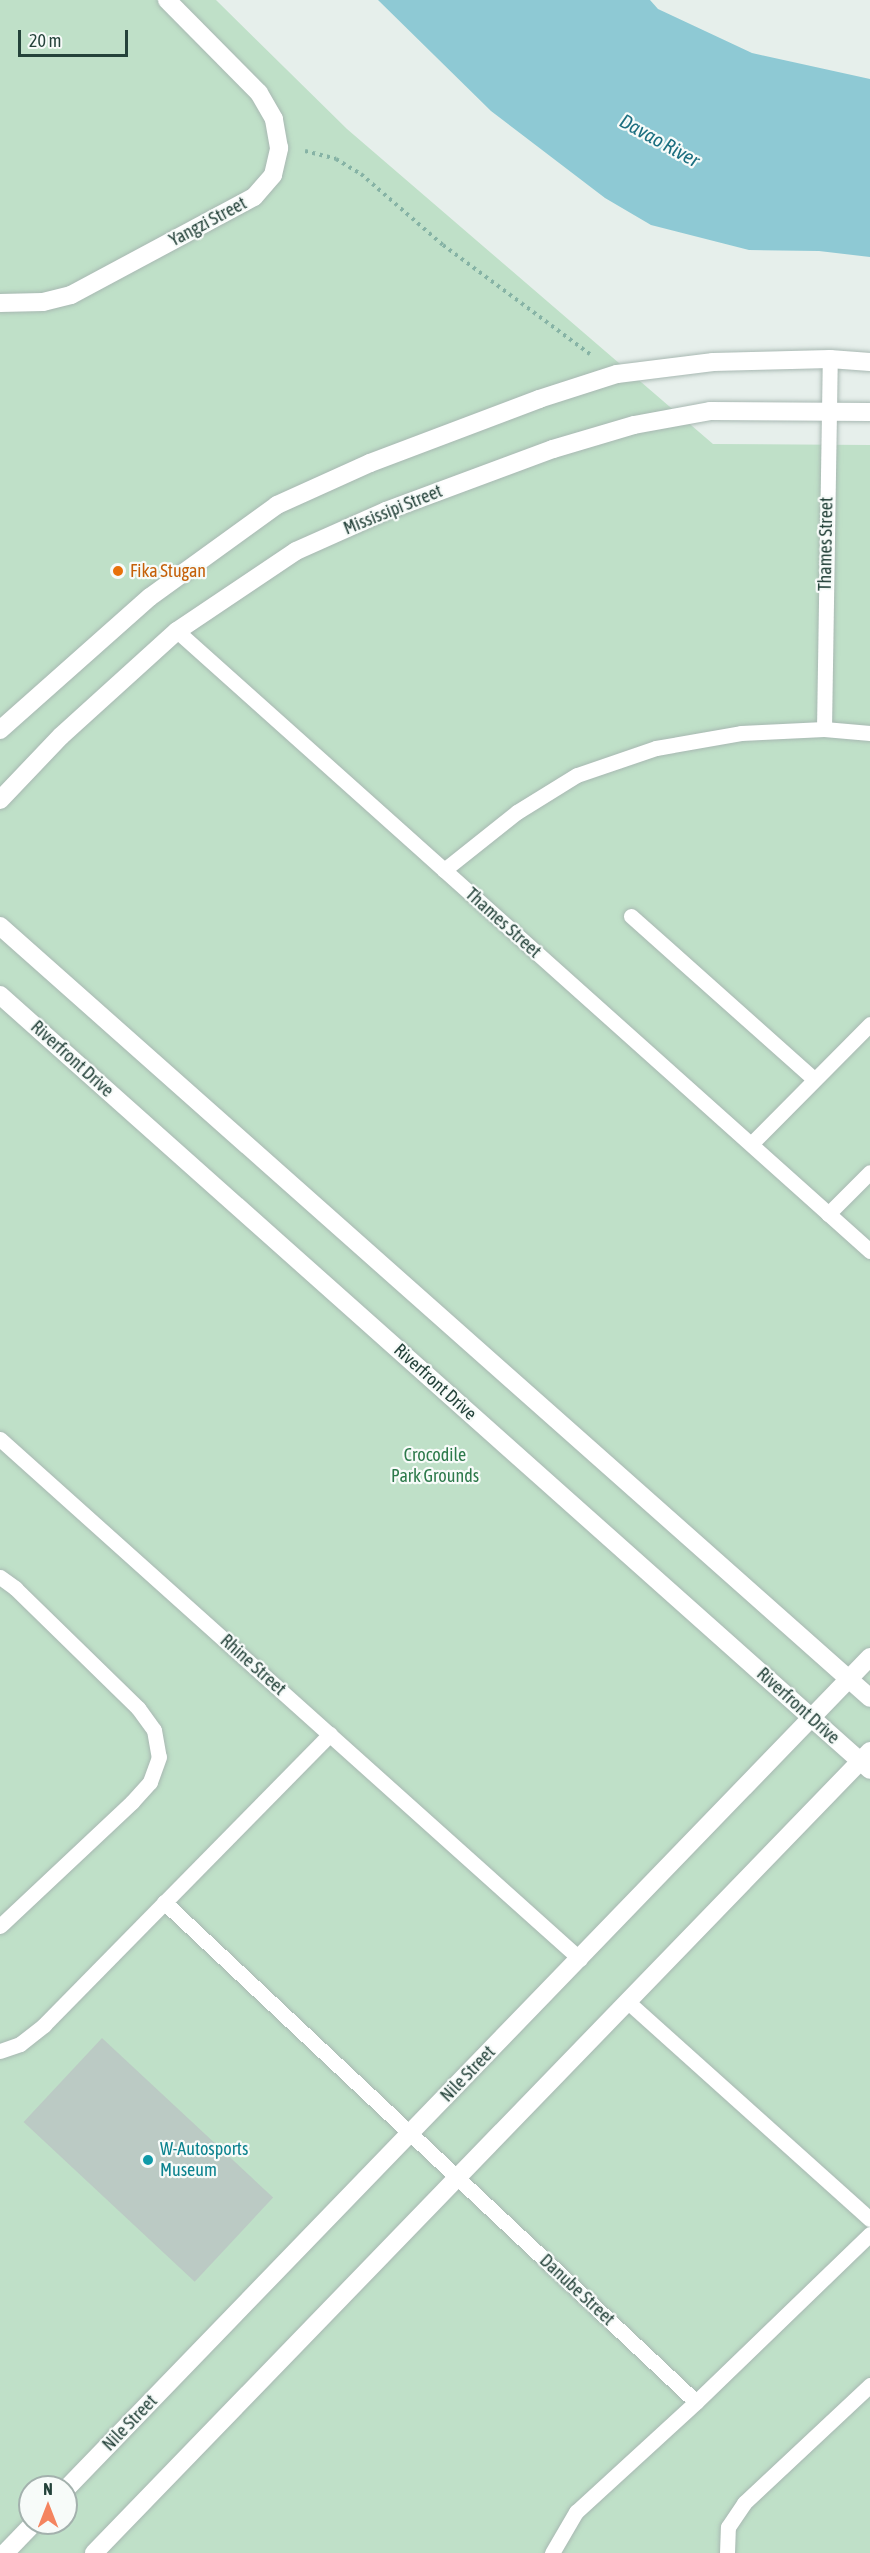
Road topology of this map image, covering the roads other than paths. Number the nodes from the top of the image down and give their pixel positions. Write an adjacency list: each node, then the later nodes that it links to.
1 (167, 0): 2 (street, Yangzi Street)
2 (0, 303)
3 (830, 359): 4 (street); 5 (lane, Thames Street); 9 (street)
4 (870, 362)
5 (828, 410): 6 (street, Mississipi Street); 7 (street, Mississipi Street); 8 (lane, Thames Street)
6 (870, 412)
7 (177, 631): 11 (street, Mississipi Street); 12 (lane, Thames Street)
8 (824, 729): 10 (lane); 12 (lane)
9 (0, 730)
10 (870, 733)
11 (0, 800)
12 (444, 870): 18 (lane, Thames Street)
13 (631, 916): 17 (lane)
14 (0, 926): 25 (street)
15 (0, 995): 27 (street, Riverfront Drive)
16 (870, 1024): 17 (lane)
17 (814, 1079): 18 (lane)
18 (751, 1144): 20 (lane, Thames Street)
19 (870, 1172): 20 (lane)
20 (828, 1214): 21 (lane, Thames Street)
21 (870, 1251)
22 (0, 1439): 28 (lane, Rhine Street)
23 (0, 1577): 31 (lane)
24 (870, 1657): 25 (street, Nile Street)
25 (850, 1680): 26 (street); 27 (street, Nile Street)
26 (870, 1698)
27 (812, 1719): 29 (street, Riverfront Drive); 32 (street, Nile Street)
28 (330, 1734): 30 (lane); 32 (lane, Rhine Street)
29 (867, 1761): 33 (street)
30 (164, 1902): 34 (lane); 35 (lane)
31 (0, 1926)
32 (580, 1959): 35 (street, Nile Street)
33 (628, 2002): 36 (street); 37 (lane)
34 (0, 2051)
35 (410, 2134): 36 (lane, Danube Street); 41 (street, Nile Street)
36 (458, 2178): 40 (lane, Danube Street); 44 (street)
37 (870, 2219)
38 (870, 2234): 40 (lane)
39 (870, 2385): 46 (lane)
40 (696, 2402): 45 (lane)
41 (78, 2477)
42 (21, 2535): 43 (street)
43 (4, 2553)
44 (94, 2553)
45 (552, 2553)
46 (727, 2553)

